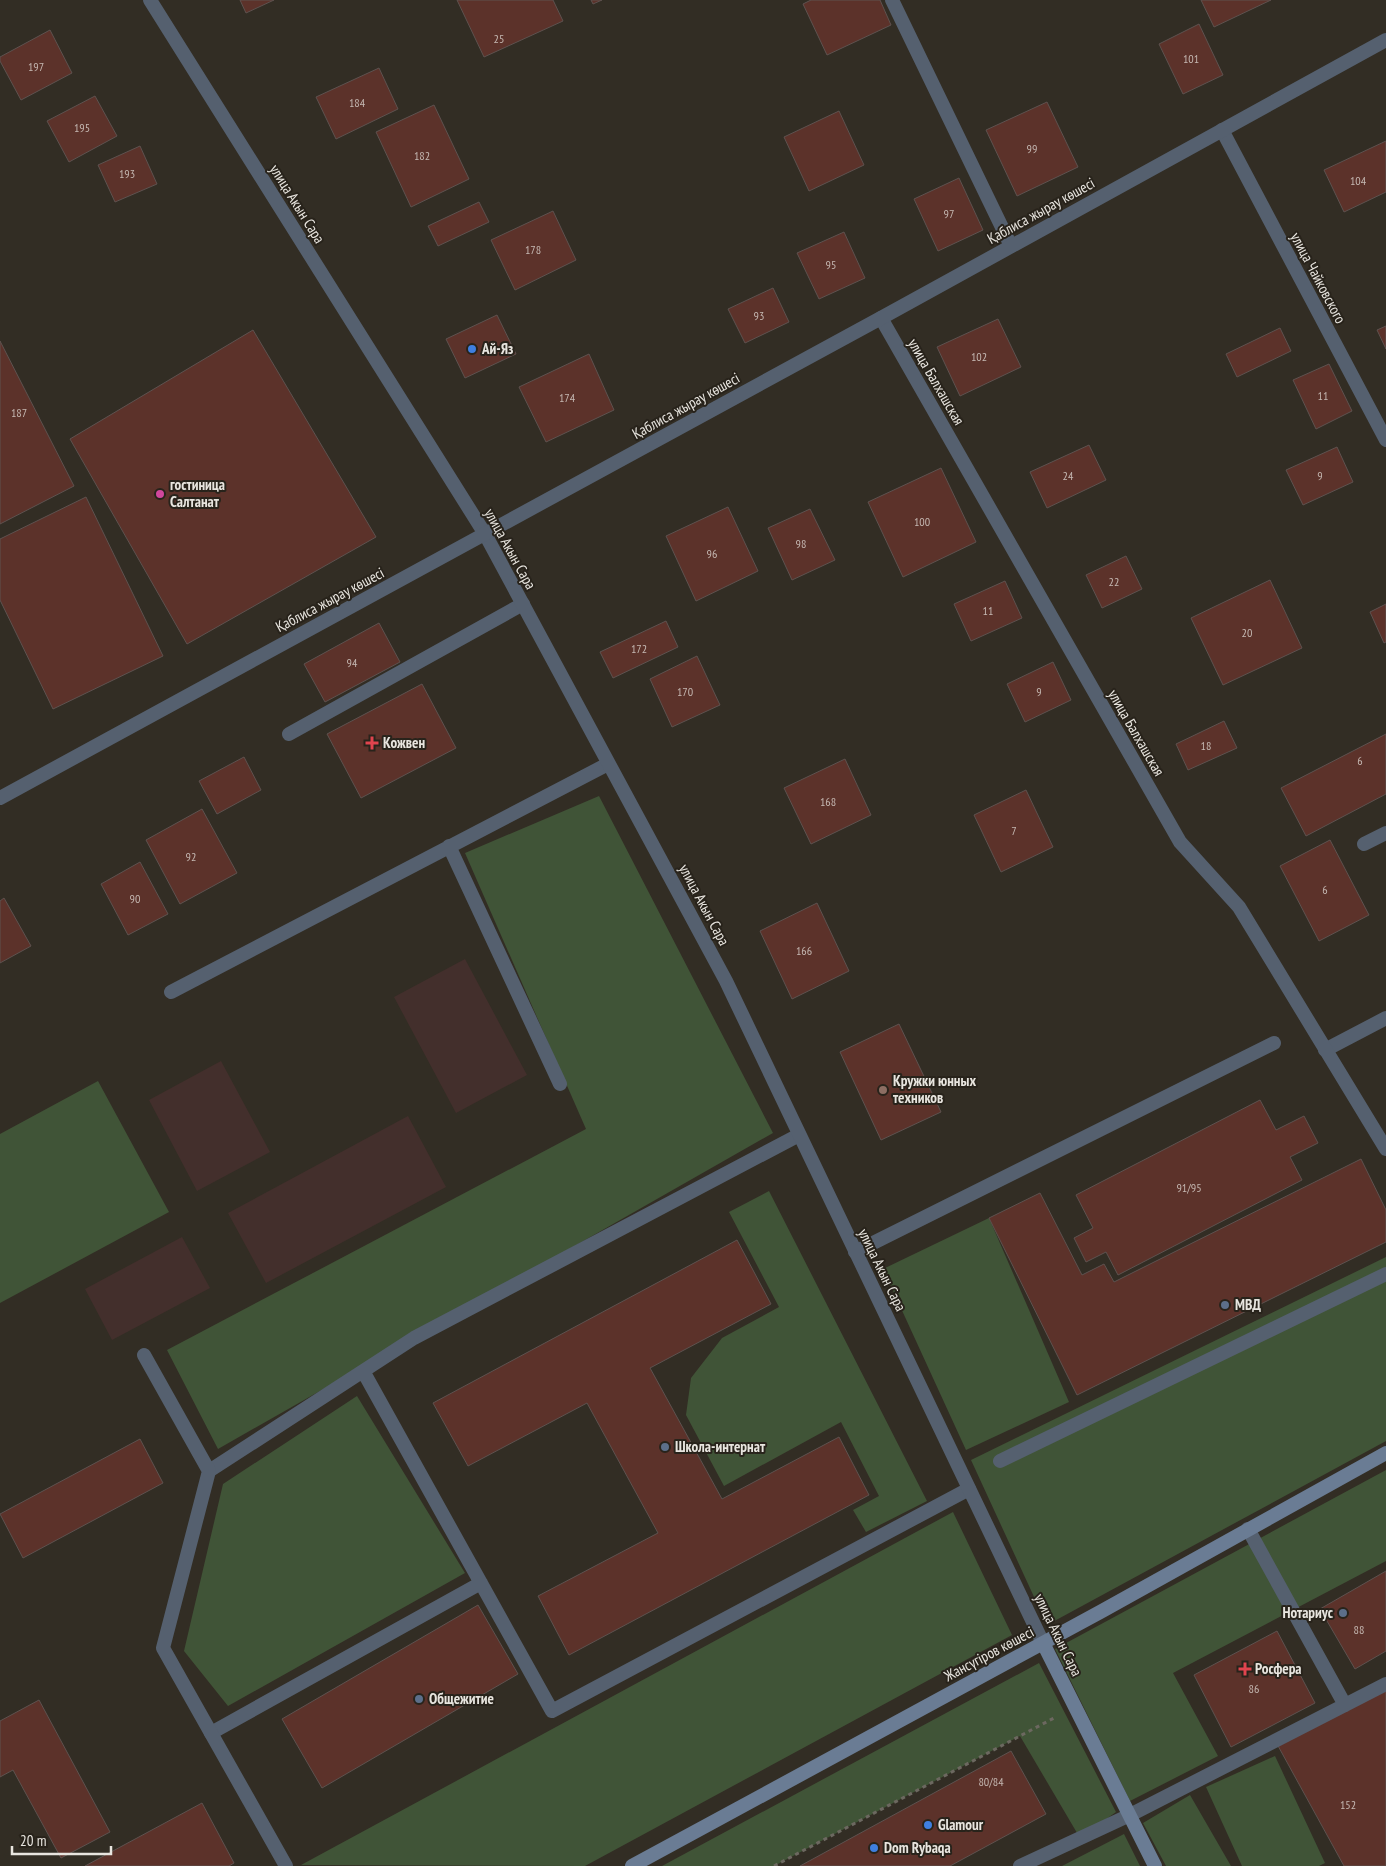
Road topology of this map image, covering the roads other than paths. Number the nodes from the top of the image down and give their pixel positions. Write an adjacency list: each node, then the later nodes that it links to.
1 (150, 0): 8 (street, улица Акын Сара)
2 (892, 0): 5 (street)
3 (1386, 40): 4 (street, Қаблиса жырау көшесі)
4 (1222, 130): 5 (street, Қаблиса жырау көшесі); 7 (street, улица Чайковского)
5 (1011, 246): 6 (street, Қаблиса жырау көшесі)
6 (881, 318): 8 (street, Қаблиса жырау көшесі); 19 (street, улица Балхашская)
7 (1386, 440)
8 (485, 534): 9 (street, улица Акын Сара); 12 (street, Қаблиса жырау көшесі)
9 (523, 604): 10 (street); 11 (street, улица Акын Сара)
10 (289, 734)
11 (608, 764): 15 (street); 21 (street, улица Акын Сара)
12 (0, 798)
13 (1386, 833): 14 (street)
14 (1364, 844)
15 (449, 846): 16 (street); 20 (street)
16 (171, 992)
17 (1386, 1018): 19 (street)
18 (1274, 1043): 23 (street)
19 (1326, 1050): 22 (street, улица Балхашская)
20 (560, 1084)
21 (800, 1135): 23 (street, улица Акын Сара); 26 (street)
22 (1386, 1150)
23 (855, 1252): 30 (street, улица Акын Сара)
24 (1386, 1274): 28 (street)
25 (144, 1355): 29 (street)
26 (363, 1371): 29 (street); 32 (street)
27 (1386, 1453): 31 (main road, Жансүгіров көшесі)
28 (1000, 1461)
29 (208, 1471): 36 (street)
30 (969, 1489): 32 (street); 33 (street, улица Акын Сара)
31 (1248, 1530): 33 (main road, Жансүгіров көшесі); 35 (street)
32 (481, 1583): 36 (street)
33 (1043, 1643): 37 (main road, улица Акын Сара); 39 (main road, Жансүгіров көшесі)
34 (1386, 1684): 35 (street)
35 (1345, 1705): 37 (street)
36 (211, 1733): 38 (street)
37 (1130, 1815): 40 (street); 41 (main road, улица Акын Сара)
38 (286, 1866)
39 (632, 1866)
40 (1020, 1866)
41 (1155, 1866)

